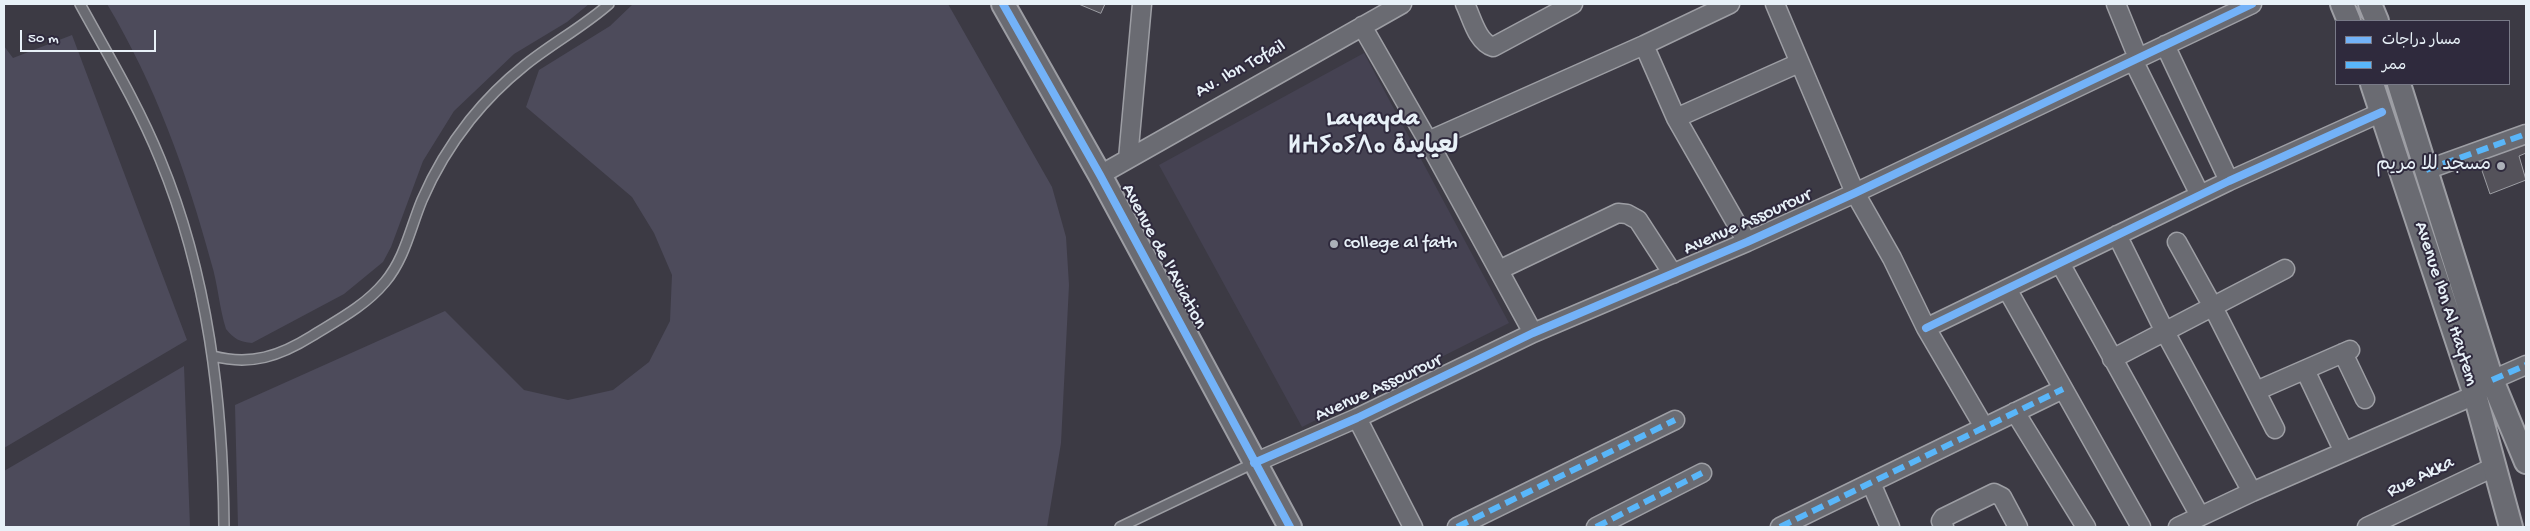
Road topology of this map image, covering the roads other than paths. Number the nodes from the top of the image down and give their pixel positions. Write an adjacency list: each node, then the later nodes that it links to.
1 (80, 4): 46 (lane)
2 (609, 4): 46 (lane)
3 (1003, 4): 30 (street, Avenue de l'Aviation)
4 (1142, 4): 28 (street)
5 (1402, 4): 14 (street, Av. Ibn Tofail)
6 (1465, 4): 7 (street)
7 (1573, 4)
8 (1730, 4): 18 (street)
9 (1775, 4): 21 (street)
10 (2116, 4): 20 (street)
11 (2252, 4): 19 (street, Avenue Assourour)
12 (2342, 4): 15 (street)
13 (2370, 4): 16 (street)
14 (1383, 8): 17 (street, Av. Ibn Tofail)
15 (2349, 20)
16 (2377, 20)
17 (1362, 26): 27 (street); 28 (street, Av. Ibn Tofail)
18 (1644, 45): 25 (street); 27 (street)
19 (2165, 45): 20 (street, Avenue Assourour); 31 (street)
20 (2136, 59): 32 (street, Avenue Assourour); 33 (street)
21 (1799, 63): 25 (street); 32 (street)
22 (2372, 85): 24 (street, Avenue Ibn Al Haytem)
23 (2399, 85): 29 (street, Avenue Ibn Al Haytem)
24 (2382, 112): 31 (street); 53 (street, Avenue Ibn Al Haytem)
25 (1676, 118): 35 (street)
26 (2526, 134): 29 (street)
27 (1428, 141): 39 (street)
28 (1128, 159): 30 (street, Av. Ibn Tofail)
29 (2426, 170): 50 (street, Avenue Ibn Al Haytem)
30 (1100, 174): 62 (street, Avenue de l'Aviation)
31 (2229, 181): 33 (street)
32 (1855, 193): 35 (street, Avenue Assourour); 43 (street)
33 (2200, 195): 34 (street)
34 (2117, 236): 37 (street); 44 (street)
35 (1747, 242): 40 (street, Avenue Assourour)
36 (2177, 242): 42 (street)
37 (2060, 263): 41 (street); 47 (street)
38 (2285, 268): 42 (street)
39 (1498, 270): 40 (street); 45 (street)
40 (1673, 274): 45 (street, Avenue Assourour)
41 (2007, 289): 43 (street); 51 (street)
42 (2213, 307): 44 (street); 52 (street)
43 (1926, 328): 58 (street)
44 (2165, 332): 47 (street); 66 (street)
45 (1533, 333): 56 (street, Avenue Assourour)
46 (213, 356): 68 (lane)
47 (2112, 359): 67 (street)
48 (2526, 365): 50 (street)
49 (2305, 370): 52 (street); 54 (street); 60 (street)
50 (2492, 380): 61 (street, Avenue Ibn Al Haytem)
51 (2063, 389): 55 (street); 79 (street)
52 (2256, 391): 59 (street)
53 (2475, 395): 60 (street); 63 (street, Avenue Ibn Al Haytem)
54 (2365, 399)
55 (2015, 412): 58 (street); 78 (street)
56 (1356, 418): 62 (street, Avenue Assourour); 71 (street)
57 (1675, 420): 72 (street)
58 (1984, 428): 65 (street)
59 (2275, 429)
60 (2344, 452): 66 (street)
61 (2526, 462)
62 (1254, 463): 69 (lane); 70 (street, Avenue de l'Aviation)
63 (2494, 467): 81 (street, Rue Akka); 82 (street, Avenue Ibn Al Haytem)
64 (1702, 473): 73 (street)
65 (1871, 483): 74 (street); 75 (street)
66 (2252, 492): 67 (street)
67 (2207, 519): 80 (street)
68 (224, 527)
69 (1120, 527)
70 (1290, 527)
71 (1413, 527)
72 (1457, 527)
73 (1596, 527)
74 (1780, 527)
75 (1890, 527)
76 (1944, 527): 77 (street)
77 (2018, 527)
78 (2086, 527)
79 (2141, 527)
80 (2178, 527)
81 (2367, 527)
82 (2511, 527)

